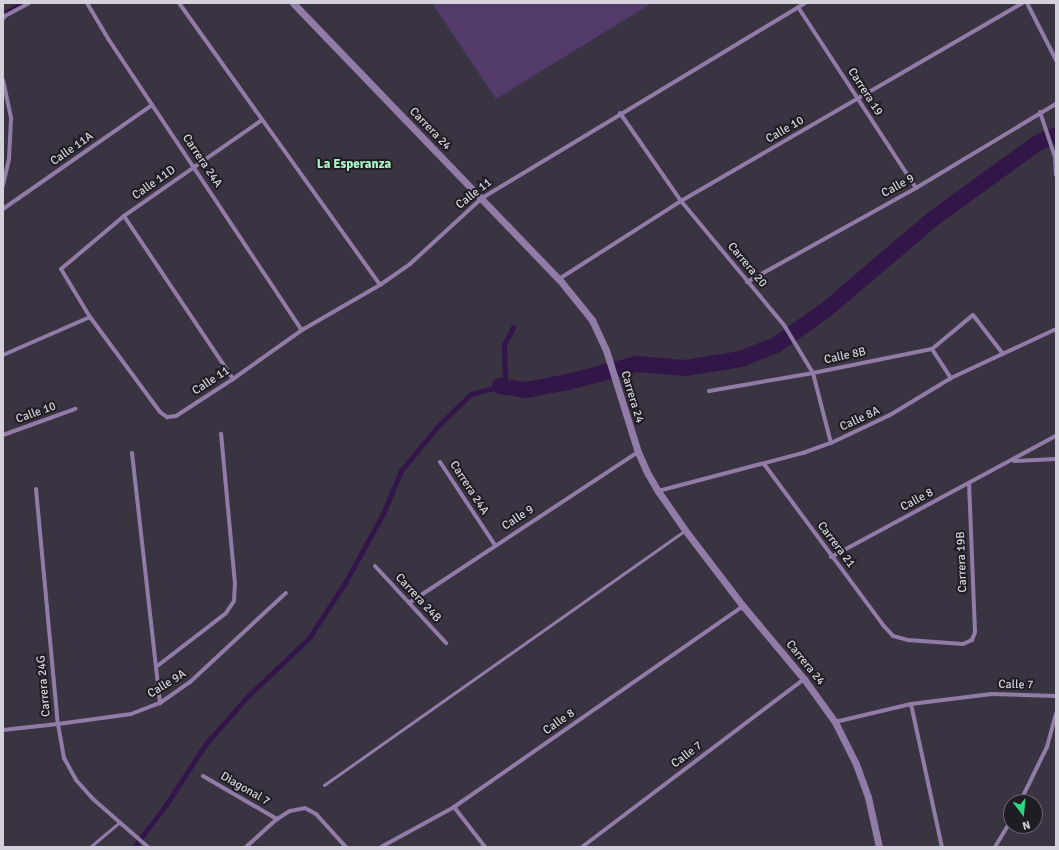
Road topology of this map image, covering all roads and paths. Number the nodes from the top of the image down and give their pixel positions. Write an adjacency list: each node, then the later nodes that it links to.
1 (29, 3): 9 (street)
2 (87, 3): 14 (street, Carrera 24A)
3 (179, 3): 17 (street)
4 (293, 3): 22 (street, Carrera 24)
5 (804, 3): 8 (street, Calle 11)
6 (1022, 3): 12 (street, Calle 10)
7 (1027, 3): 10 (street)
8 (798, 7): 12 (street, Carrera 19); 16 (street, Calle 11)
9 (3, 19)
10 (1056, 60)
11 (3, 80): 20 (street)
12 (858, 100): 21 (street, Carrera 19); 23 (street, Calle 10)
13 (1056, 104): 15 (street, Calle 9)
14 (152, 105): 18 (street, Carrera 24A); 24 (street, Calle 11A)
15 (1040, 112): 19 (street); 21 (street, Calle 9)
16 (620, 113): 22 (street, Calle 11); 23 (street, Carrera 20)
17 (262, 120): 18 (street, Calle 11D); 28 (street)
18 (195, 167): 25 (street, Calle 11D); 31 (street, Carrera 24A)
19 (1056, 175)
20 (3, 185)
21 (916, 188): 27 (street, Calle 9)
22 (482, 198): 26 (street, Carrera 24); 28 (street, Calle 11)
23 (681, 201): 26 (street, Calle 10); 27 (street, Carrera 20)
24 (3, 209)
25 (124, 216): 29 (street, Calle 11D); 37 (street)
26 (559, 278): 44 (street, Carrera 24)
27 (747, 282): 35 (street, Carrera 20)
28 (380, 285): 31 (street, Calle 11)
29 (90, 317): 34 (street); 37 (street, Calle 11)
30 (1056, 329): 33 (street, Calle 8A)
31 (302, 330): 37 (street, Calle 11)
32 (932, 349): 33 (street, Calle 8B); 35 (street, Calle 8B); 36 (street)
33 (1003, 354): 36 (street, Calle 8A)
34 (3, 355)
35 (813, 373): 38 (street, Calle 8B); 43 (street, Carrera 20)
36 (951, 378): 43 (street, Calle 8A)
37 (233, 380)
38 (709, 392)
39 (75, 409): 41 (street, Calle 10)
40 (221, 434): 62 (street)
41 (3, 435)
42 (1056, 436): 47 (street, Calle 8)
43 (831, 443): 49 (street, Calle 8A)
44 (638, 452): 52 (street, Carrera 24); 54 (street, Calle 9)
45 (132, 453): 62 (street)
46 (1056, 459): 47 (street, Calle 8)
47 (1012, 461): 50 (street, Calle 8)
48 (440, 462): 54 (street, Carrera 24A)
49 (764, 464): 52 (street, Calle 8A); 55 (street, Carrera 21)
50 (969, 484): 55 (street, Calle 8); 60 (street, Carrera 19B)
51 (36, 489): 69 (street, Carrera 24G)
52 (658, 491): 53 (street, Carrera 24)
53 (685, 530): 59 (street, Carrera 24); 72 (lane)
54 (495, 545): 58 (street, Calle 9)
55 (831, 557): 60 (street, Carrera 21)
56 (375, 566): 58 (street, Carrera 24B)
57 (286, 593): 65 (street, Calle 9A)
58 (409, 603): 61 (street, Carrera 24B)
59 (743, 606): 63 (street, Carrera 24); 74 (street, Calle 8)
60 (893, 636)
61 (446, 643)
62 (156, 668): 65 (street)
63 (804, 679): 68 (street, Carrera 24); 84 (street, Calle 7)
64 (1056, 696): 66 (street, Calle 7)
65 (160, 703): 69 (street, Calle 9A)
66 (911, 704): 68 (street, Calle 7); 86 (street)
67 (1056, 713): 73 (street)
68 (835, 722): 85 (street, Carrera 24)
69 (58, 724): 70 (street, Calle 9A); 76 (street, Carrera 24G)
70 (3, 730)
71 (203, 776): 75 (street, Diagonal 7)
72 (324, 785)
73 (1024, 794)
74 (454, 807): 82 (street, Calle 8); 83 (street)
75 (277, 819): 80 (street); 81 (street)
76 (120, 822): 78 (street, Carrera 24G); 79 (lane)
77 (1003, 834): 87 (street)
78 (146, 845)
79 (90, 847)
80 (246, 847)
81 (346, 847)
82 (381, 847)
83 (486, 847)
84 (582, 847)
85 (879, 847)
86 (942, 847)
87 (995, 847)

